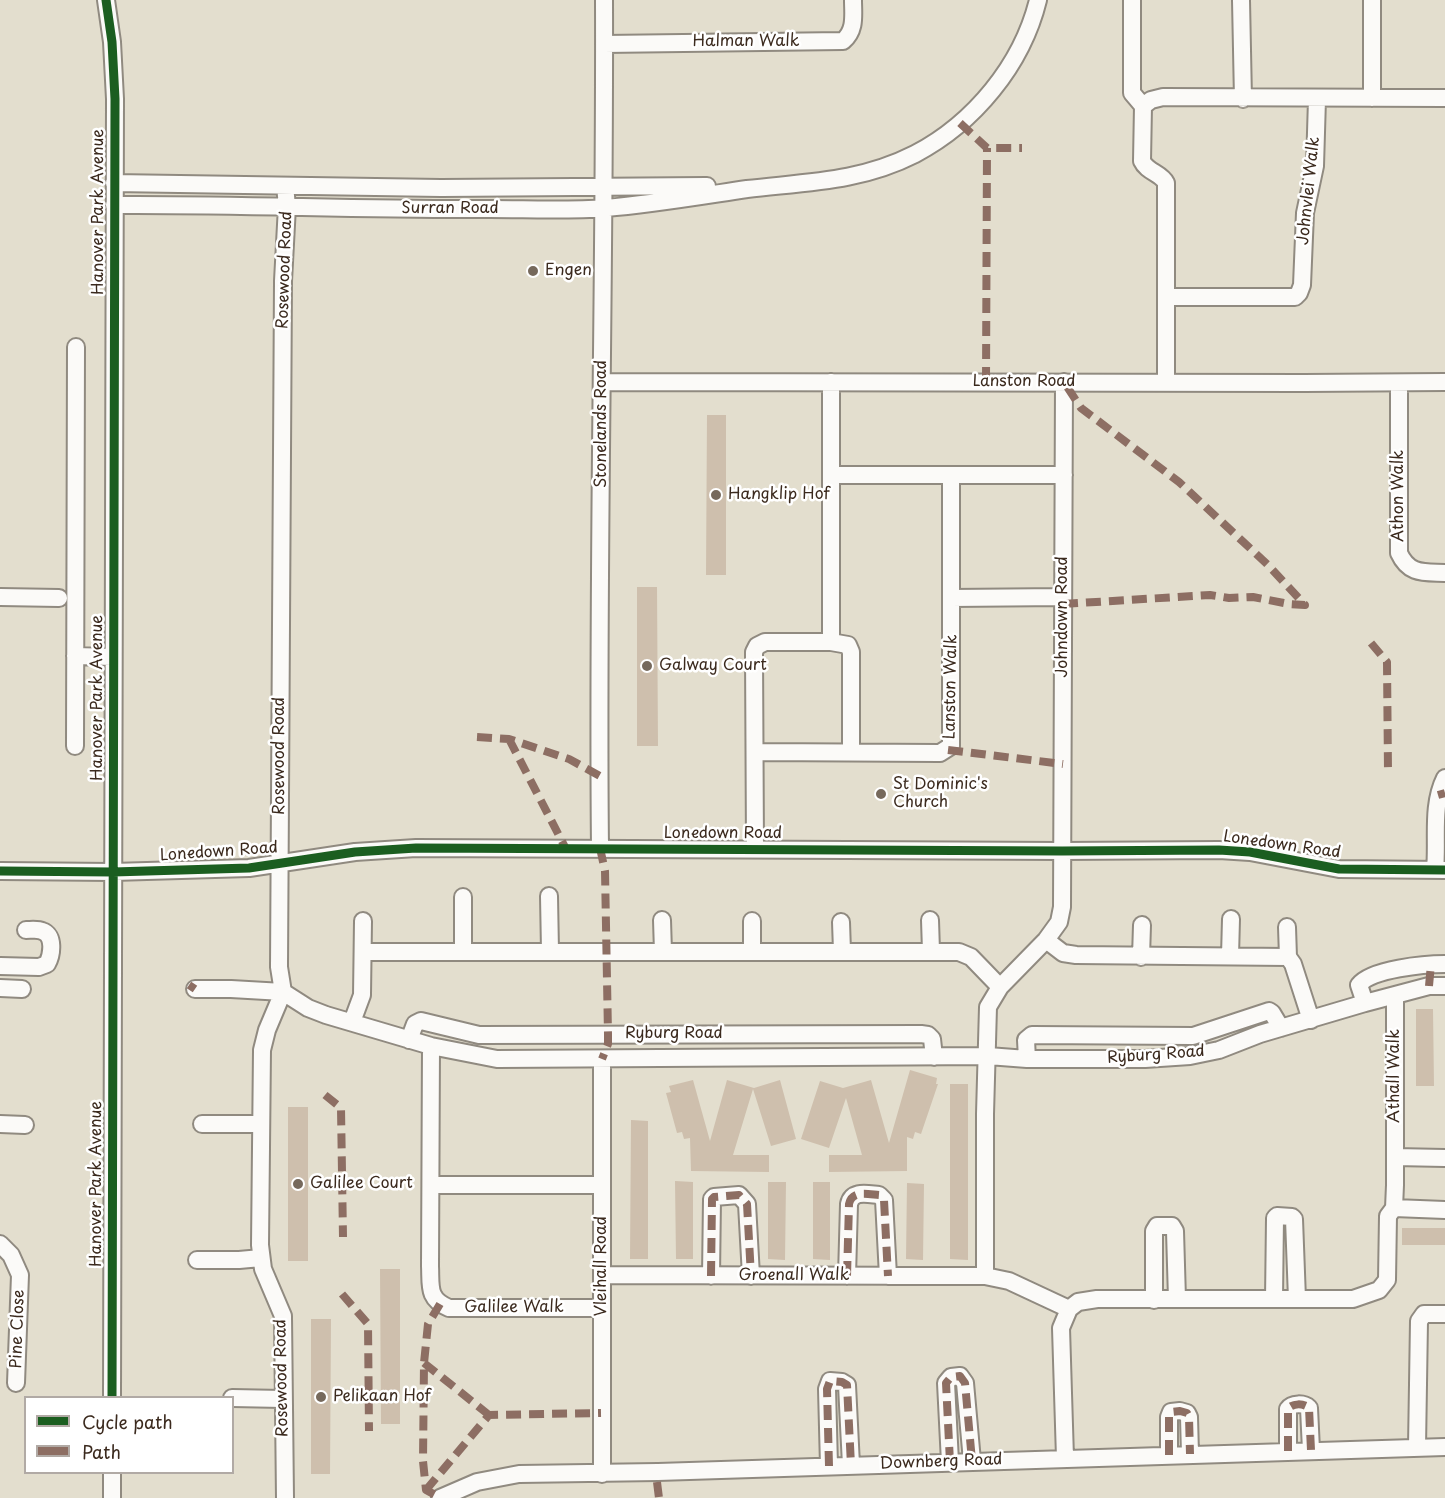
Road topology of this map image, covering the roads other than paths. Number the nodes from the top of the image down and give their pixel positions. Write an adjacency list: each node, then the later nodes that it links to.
1 (106, 0): 14 (street, Hanover Park Avenue)
2 (604, 0): 8 (street, Stonelands Road)
3 (853, 0): 8 (street, Halman Walk)
4 (1038, 0): 15 (street, Surran Road)
5 (1132, 0): 13 (street)
6 (1241, 0): 11 (street)
7 (1372, 0): 9 (street)
8 (604, 44): 17 (street, Stonelands Road)
9 (1372, 98): 10 (street); 12 (street)
10 (1445, 98)
11 (1243, 99): 12 (street); 13 (street)
12 (1317, 99): 21 (street, Johnvlei Walk)
13 (1143, 106): 21 (street)
14 (114, 183): 16 (street, Surran Road); 18 (street, Hanover Park Avenue)
15 (785, 184): 17 (street, Surran Road); 20 (street, Surran Road)
16 (285, 186): 17 (street, Surran Road); 19 (street, Rosewood Road)
17 (605, 187): 20 (street, Stonelands Road)
18 (114, 205): 19 (street, Surran Road); 39 (street, Hanover Park Avenue)
19 (287, 206): 20 (street, Surran Road); 47 (street, Rosewood Road)
20 (605, 208): 23 (street, Stonelands Road)
21 (1167, 297): 26 (street)
22 (76, 347): 38 (street)
23 (602, 382): 24 (street, Lanston Road); 44 (street, Stonelands Road)
24 (831, 382): 25 (street, Lanston Road); 29 (street)
25 (1064, 382): 26 (street, Lanston Road); 31 (street, Johndown Road)
26 (1166, 382): 28 (street, Lanston Road)
27 (1445, 382): 28 (street, Lanston Road)
28 (1399, 383): 32 (street, Athon Walk)
29 (831, 475): 30 (street); 37 (street)
30 (951, 475): 31 (street); 36 (street, Lanston Walk)
31 (1064, 475): 34 (street, Johndown Road)
32 (1445, 573)
33 (0, 597): 35 (street)
34 (1063, 597): 36 (street); 46 (street, Johndown Road)
35 (59, 598)
36 (951, 598): 42 (street, Lanston Walk)
37 (831, 642): 41 (street); 42 (street)
38 (75, 656): 39 (street); 40 (street)
39 (113, 657): 50 (street, Hanover Park Avenue)
40 (75, 746)
41 (756, 752): 42 (street, Lanston Walk); 45 (street)
42 (851, 752)
43 (1445, 778): 48 (street)
44 (600, 848): 45 (street, Lonedown Road); 47 (street, Lonedown Road)
45 (755, 849): 46 (street, Lonedown Road)
46 (1062, 851): 48 (street, Lonedown Road); 62 (street, Johndown Road)
47 (280, 864): 50 (street, Lonedown Road); 80 (street, Rosewood Road)
48 (1440, 870)
49 (0, 871): 50 (street, Lonedown Road)
50 (113, 872): 119 (street, Hanover Park Avenue)
51 (549, 896): 63 (street)
52 (463, 897): 68 (street)
53 (1231, 919): 70 (street)
54 (662, 920): 69 (street)
55 (930, 920): 66 (street)
56 (363, 921): 67 (street)
57 (752, 921): 64 (street)
58 (841, 922): 65 (street)
59 (1142, 925): 71 (street)
60 (1287, 927): 72 (street)
61 (26, 930): 74 (street)
62 (1046, 940): 71 (street); 76 (street, Johndown Road)
63 (550, 951): 68 (street); 69 (street)
64 (752, 951): 65 (street); 69 (street)
65 (842, 951): 66 (street)
66 (931, 951): 76 (street)
67 (363, 952): 68 (street); 84 (street)
68 (463, 952)
69 (663, 952)
70 (1230, 956): 71 (street); 72 (street)
71 (1142, 957)
72 (1288, 957): 83 (street)
73 (1445, 964): 82 (street)
74 (0, 966)
75 (1445, 986): 81 (street, Ryburg Road)
76 (1000, 987): 88 (street, Johndown Road)
77 (0, 988): 78 (street)
78 (22, 989)
79 (195, 989): 80 (street)
80 (283, 992): 84 (street, Ryburg Road); 94 (street, Rosewood Road)
81 (1395, 995): 82 (street, Ryburg Road); 96 (street, Athall Walk)
82 (1365, 1003): 83 (street, Ryburg Road)
83 (1311, 1020): 85 (street, Ryburg Road)
84 (352, 1022): 86 (street, Ryburg Road)
85 (1281, 1029): 91 (street, Ryburg Road); 91 (street, Ryburg Road)
86 (409, 1040): 87 (street, Ryburg Road); 89 (street, Ryburg Road)
87 (431, 1046): 90 (street, Ryburg Road); 98 (street, Galilee Walk)
88 (988, 1056): 89 (street, Ryburg Road); 91 (street, Ryburg Road); 110 (street)
89 (934, 1057): 90 (street, Ryburg Road)
90 (602, 1059): 99 (street, Vleihall Road)
91 (1027, 1059)
92 (0, 1124): 95 (street)
93 (202, 1124): 94 (street)
94 (261, 1124): 103 (street, Rosewood Road)
95 (25, 1125)
96 (1395, 1157): 97 (street); 100 (street, Athall Walk)
97 (1445, 1158)
98 (431, 1185): 99 (street); 115 (street, Galilee Walk)
99 (602, 1185): 105 (street, Vleihall Road)
100 (1394, 1208): 101 (street); 113 (street, Athall Walk)
101 (1445, 1210)
102 (0, 1244): 118 (street, Pine Close)
103 (261, 1258): 104 (street); 121 (street, Rosewood Road)
104 (197, 1260)
105 (602, 1275): 106 (street, Groenall Walk); 115 (street, Vleihall Road)
106 (711, 1276): 107 (street, Groenall Walk); 107 (street)
107 (751, 1276): 108 (street, Groenall Walk)
108 (847, 1276): 109 (street, Groenall Walk); 109 (street)
109 (888, 1276): 110 (street, Groenall Walk)
110 (985, 1276): 116 (street, Groenall Walk)
111 (1177, 1299): 112 (street, Athall Walk); 114 (street, Athall Walk); 114 (street)
112 (1274, 1299): 113 (street, Athall Walk); 113 (street)
113 (1297, 1299)
114 (1154, 1300): 116 (street, Athall Walk)
115 (602, 1308): 134 (street, Vleihall Road)
116 (1069, 1309): 128 (street)
117 (1445, 1314): 122 (street)
118 (16, 1383)
119 (112, 1396)
120 (234, 1398): 121 (street)
121 (283, 1399): 136 (street, Rosewood Road)
122 (1417, 1447): 123 (street, Downberg Road); 124 (street, Downberg Road)
123 (1445, 1447)
124 (1311, 1450): 125 (street, Downberg Road); 125 (street)
125 (1288, 1451): 126 (street, Downberg Road)
126 (1190, 1454): 127 (street, Downberg Road); 127 (street)
127 (1169, 1455): 128 (street, Downberg Road)
128 (1065, 1458): 129 (street, Downberg Road)
129 (972, 1461): 130 (street, Downberg Road); 130 (street)
130 (950, 1462): 131 (street, Downberg Road)
131 (851, 1465): 132 (street, Downberg Road); 132 (street)
132 (829, 1466): 134 (street, Downberg Road)
133 (112, 1474): 135 (street)
134 (602, 1474): 137 (street, Downberg Road)
135 (112, 1498)
136 (285, 1498)
137 (440, 1498)

